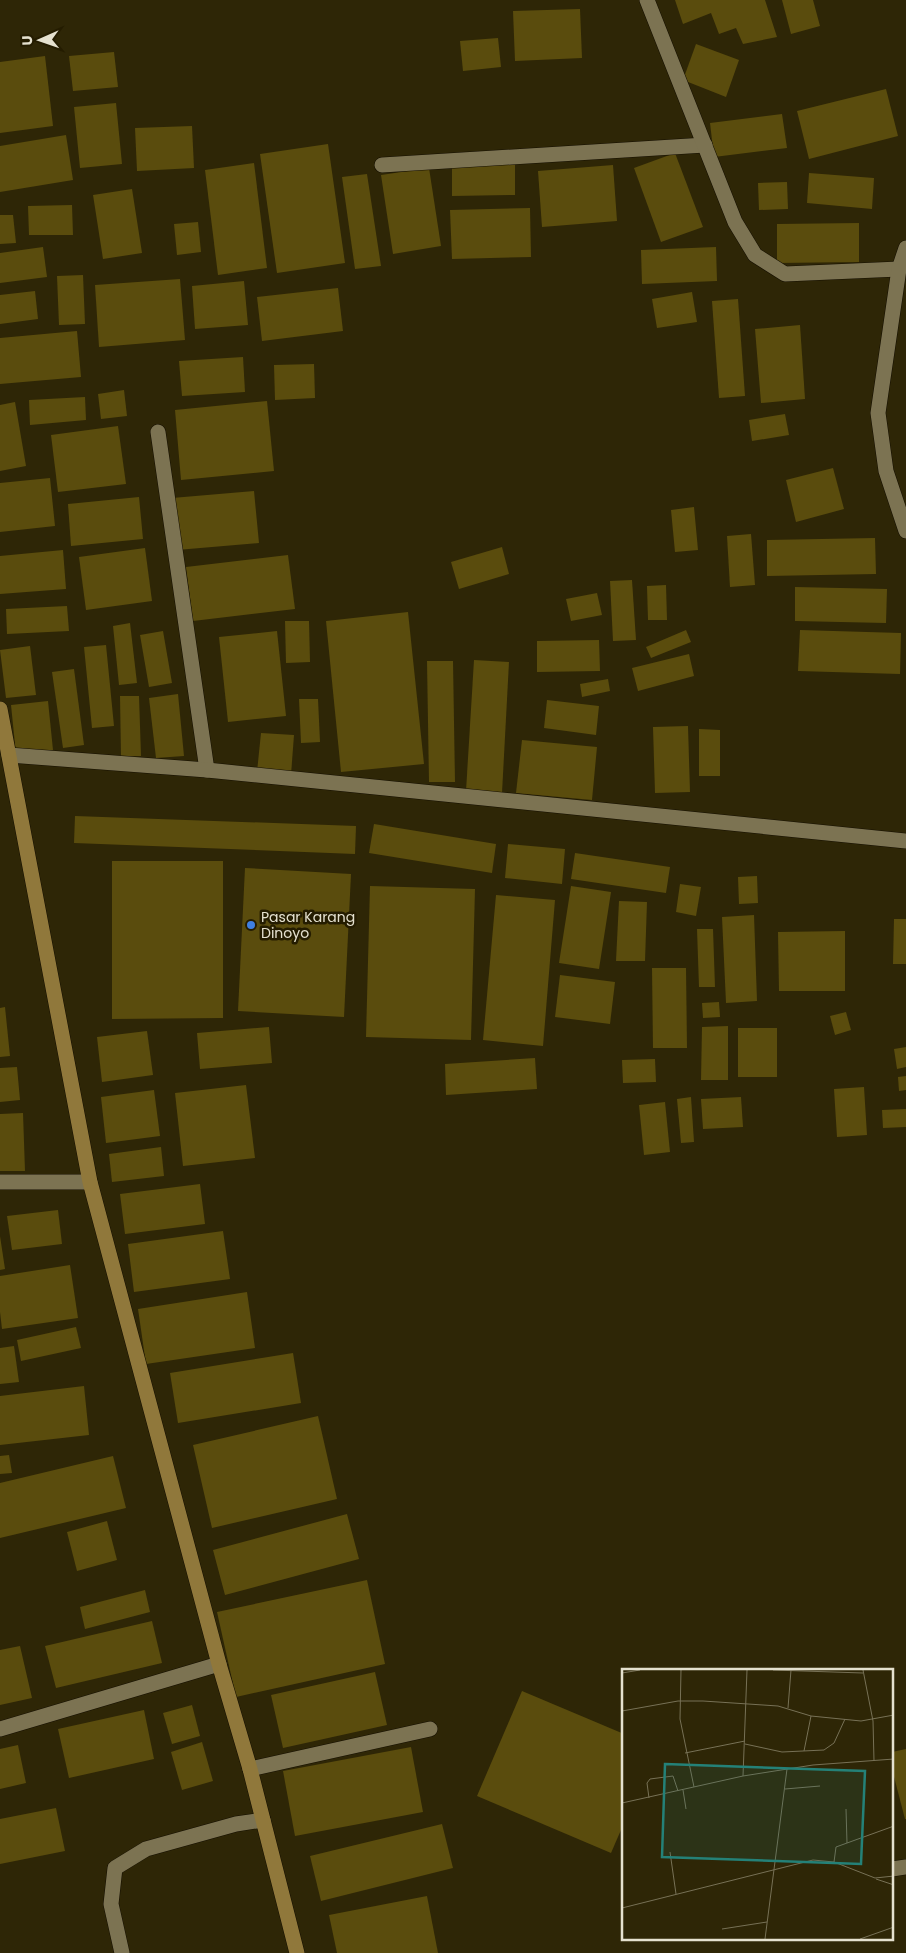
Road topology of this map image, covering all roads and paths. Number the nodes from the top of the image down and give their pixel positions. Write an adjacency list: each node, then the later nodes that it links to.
1 (647, 0): 2 (street)
2 (705, 145): 3 (street); 5 (street)
3 (382, 165)
4 (906, 248): 5 (street)
5 (899, 269): 7 (street)
6 (158, 432): 10 (street)
7 (906, 531)
8 (0, 709): 9 (main road)
9 (9, 755): 10 (street); 13 (main road)
10 (207, 770): 11 (street)
11 (906, 841)
12 (0, 1182): 13 (street)
13 (90, 1182): 14 (main road)
14 (218, 1664): 15 (street); 17 (main road)
15 (0, 1729)
16 (430, 1729): 17 (street)
17 (250, 1769): 18 (main road)
18 (263, 1820): 19 (street); 20 (main road)
19 (122, 1953)
20 (297, 1953)

